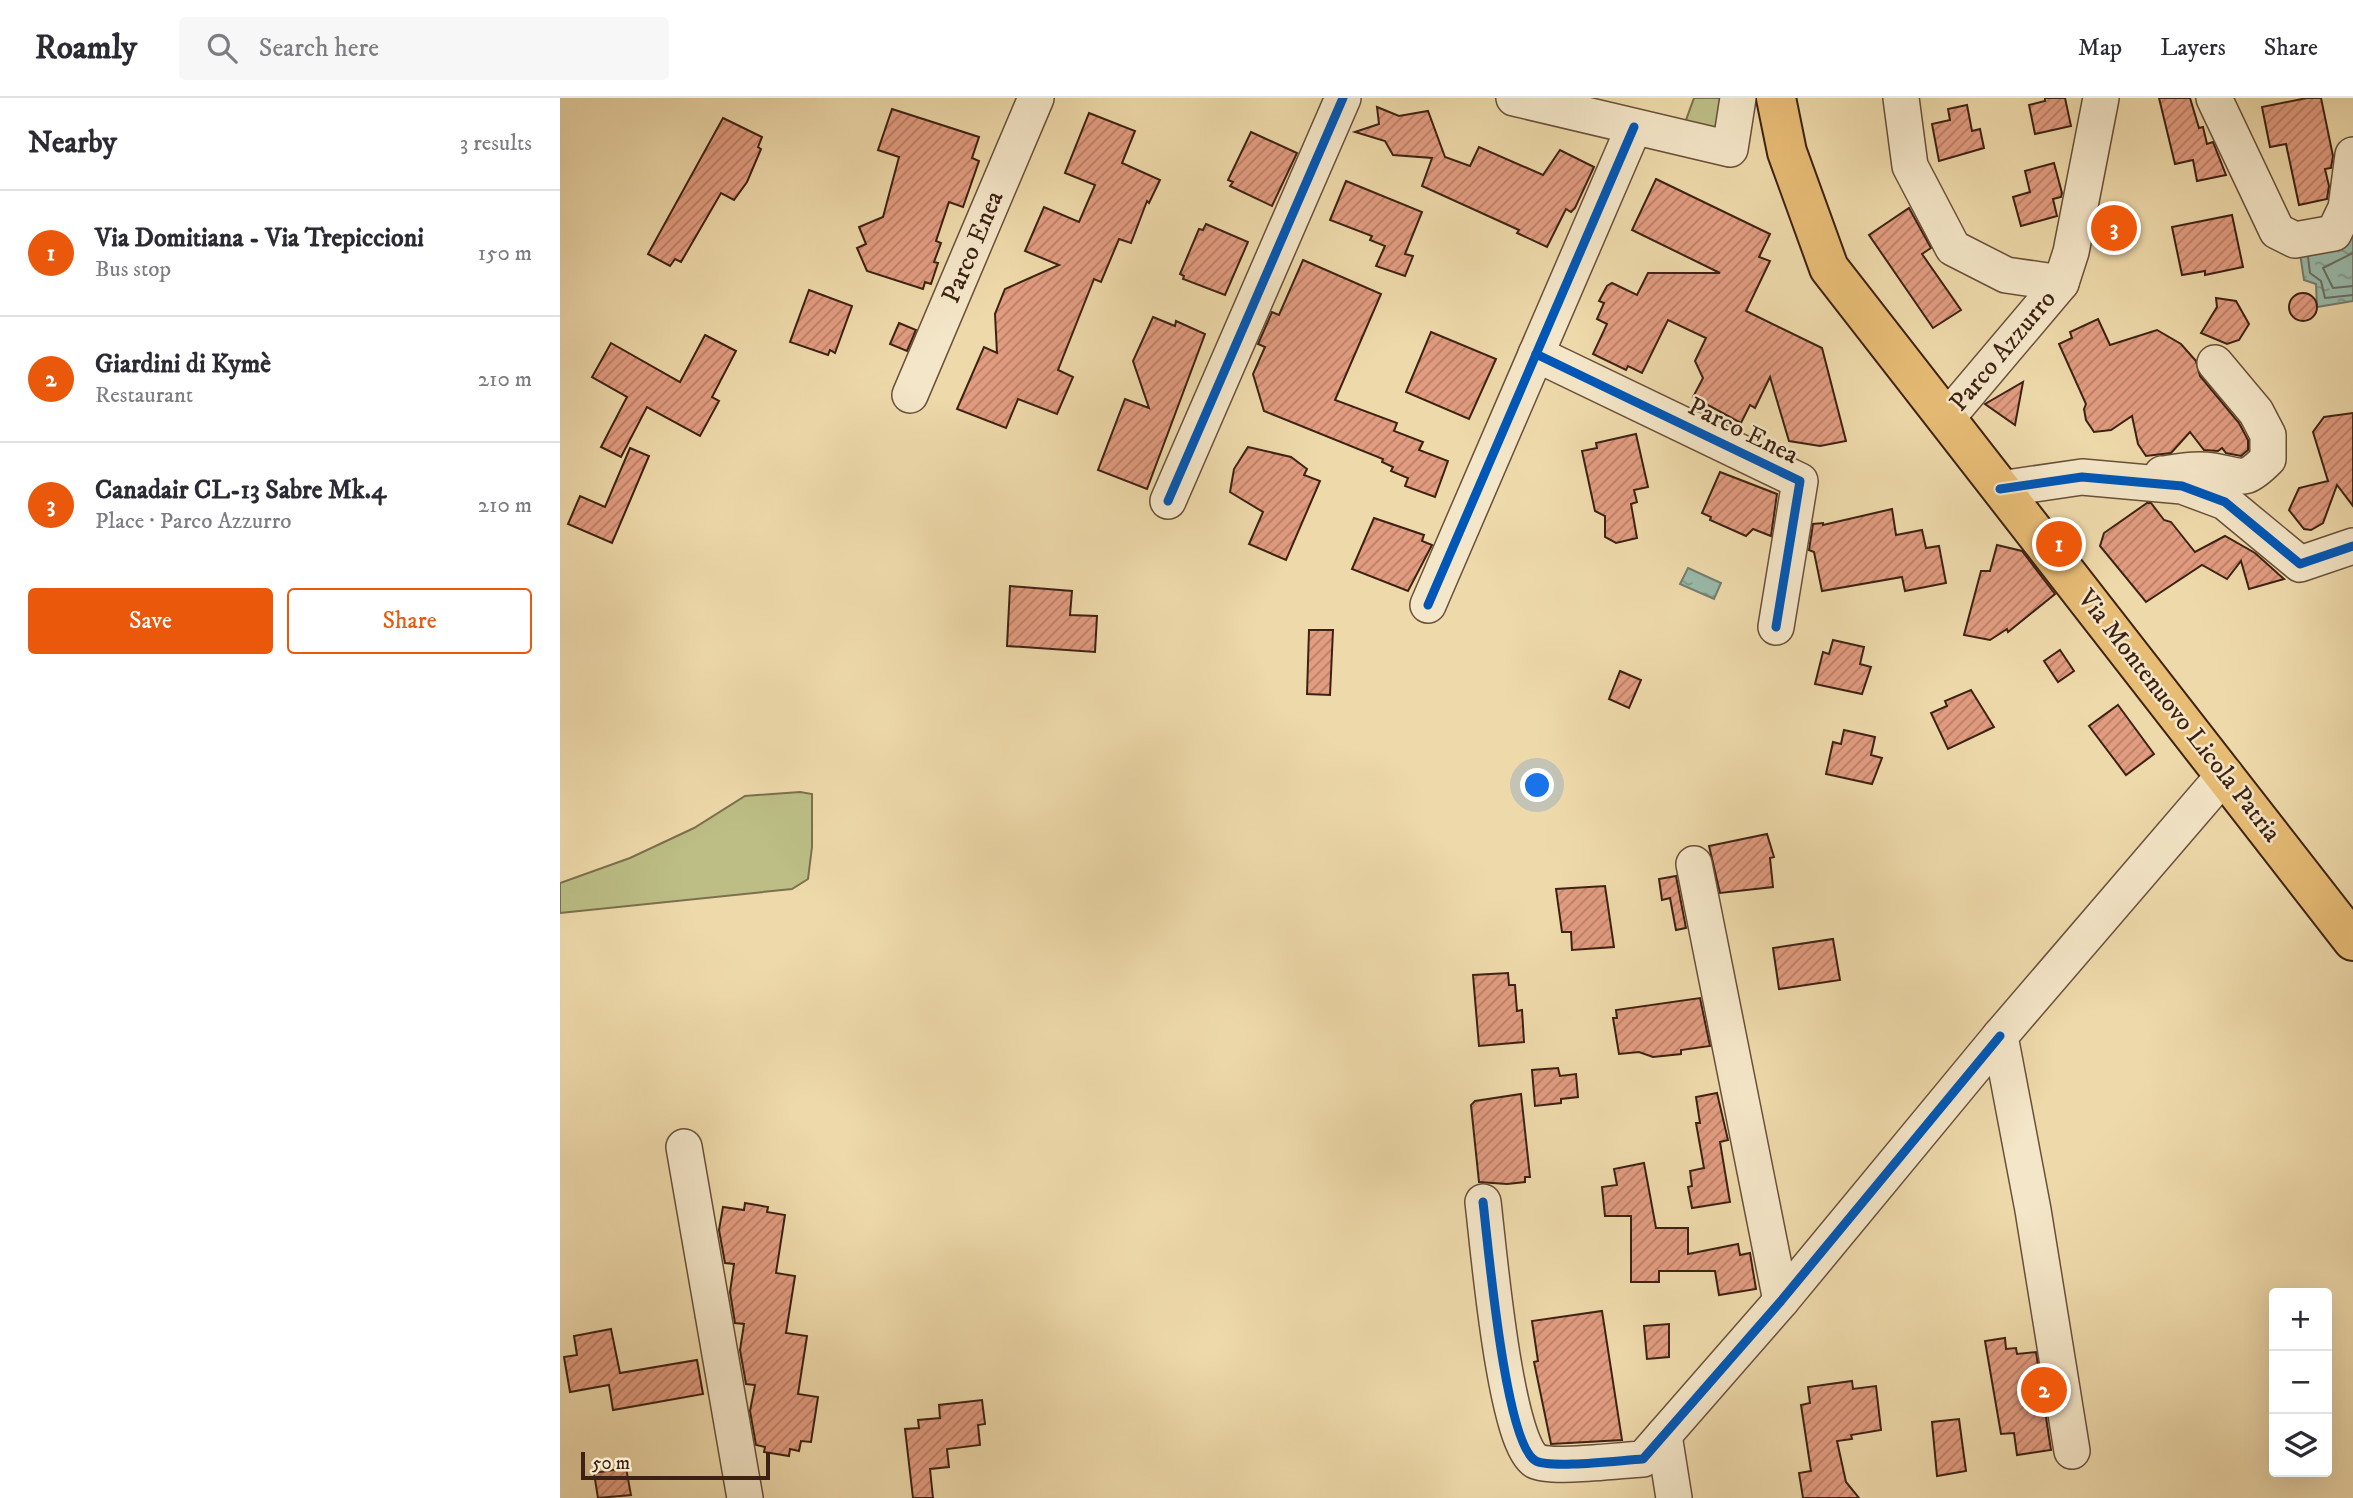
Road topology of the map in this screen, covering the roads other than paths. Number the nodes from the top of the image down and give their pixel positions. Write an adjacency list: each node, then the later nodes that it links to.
1 (1036, 98): 15 (street, Parco Enea)
2 (1343, 98): 19 (street)
3 (1514, 98): 9 (street)
4 (1738, 98): 9 (street)
5 (1776, 98): 16 (main road, Via Montenuovo Licola Patria)
6 (1901, 98): 11 (street, Parco Azzurro)
7 (2101, 98): 11 (street, Parco Azzurro)
8 (2214, 98): 10 (street)
9 (1633, 127): 12 (street)
10 (2353, 155)
11 (2061, 283): 16 (street, Parco Azzurro)
12 (1536, 354): 22 (street); 23 (street, Parco Enea)
13 (2214, 363): 17 (street)
14 (2261, 380): 20 (street)
15 (910, 395)
16 (1945, 419): 18 (main road, Via Montenuovo Licola Patria)
17 (2137, 482): 18 (street); 20 (street)
18 (2000, 489): 24 (main road, Via Montenuovo Licola Patria)
19 (1168, 501)
20 (2225, 502): 21 (street)
21 (2353, 546)
22 (1428, 605)
23 (1776, 627)
24 (2225, 774): 26 (main road, Via Montenuovo Licola Patria); 27 (street)
25 (1694, 864): 30 (street)
26 (2353, 941)
27 (2000, 1036): 30 (street); 32 (street)
28 (684, 1147): 33 (street)
29 (1483, 1202): 31 (street)
30 (1781, 1301): 31 (street)
31 (1664, 1435): 34 (street)
32 (2072, 1451)
33 (745, 1498)
34 (1674, 1498)

